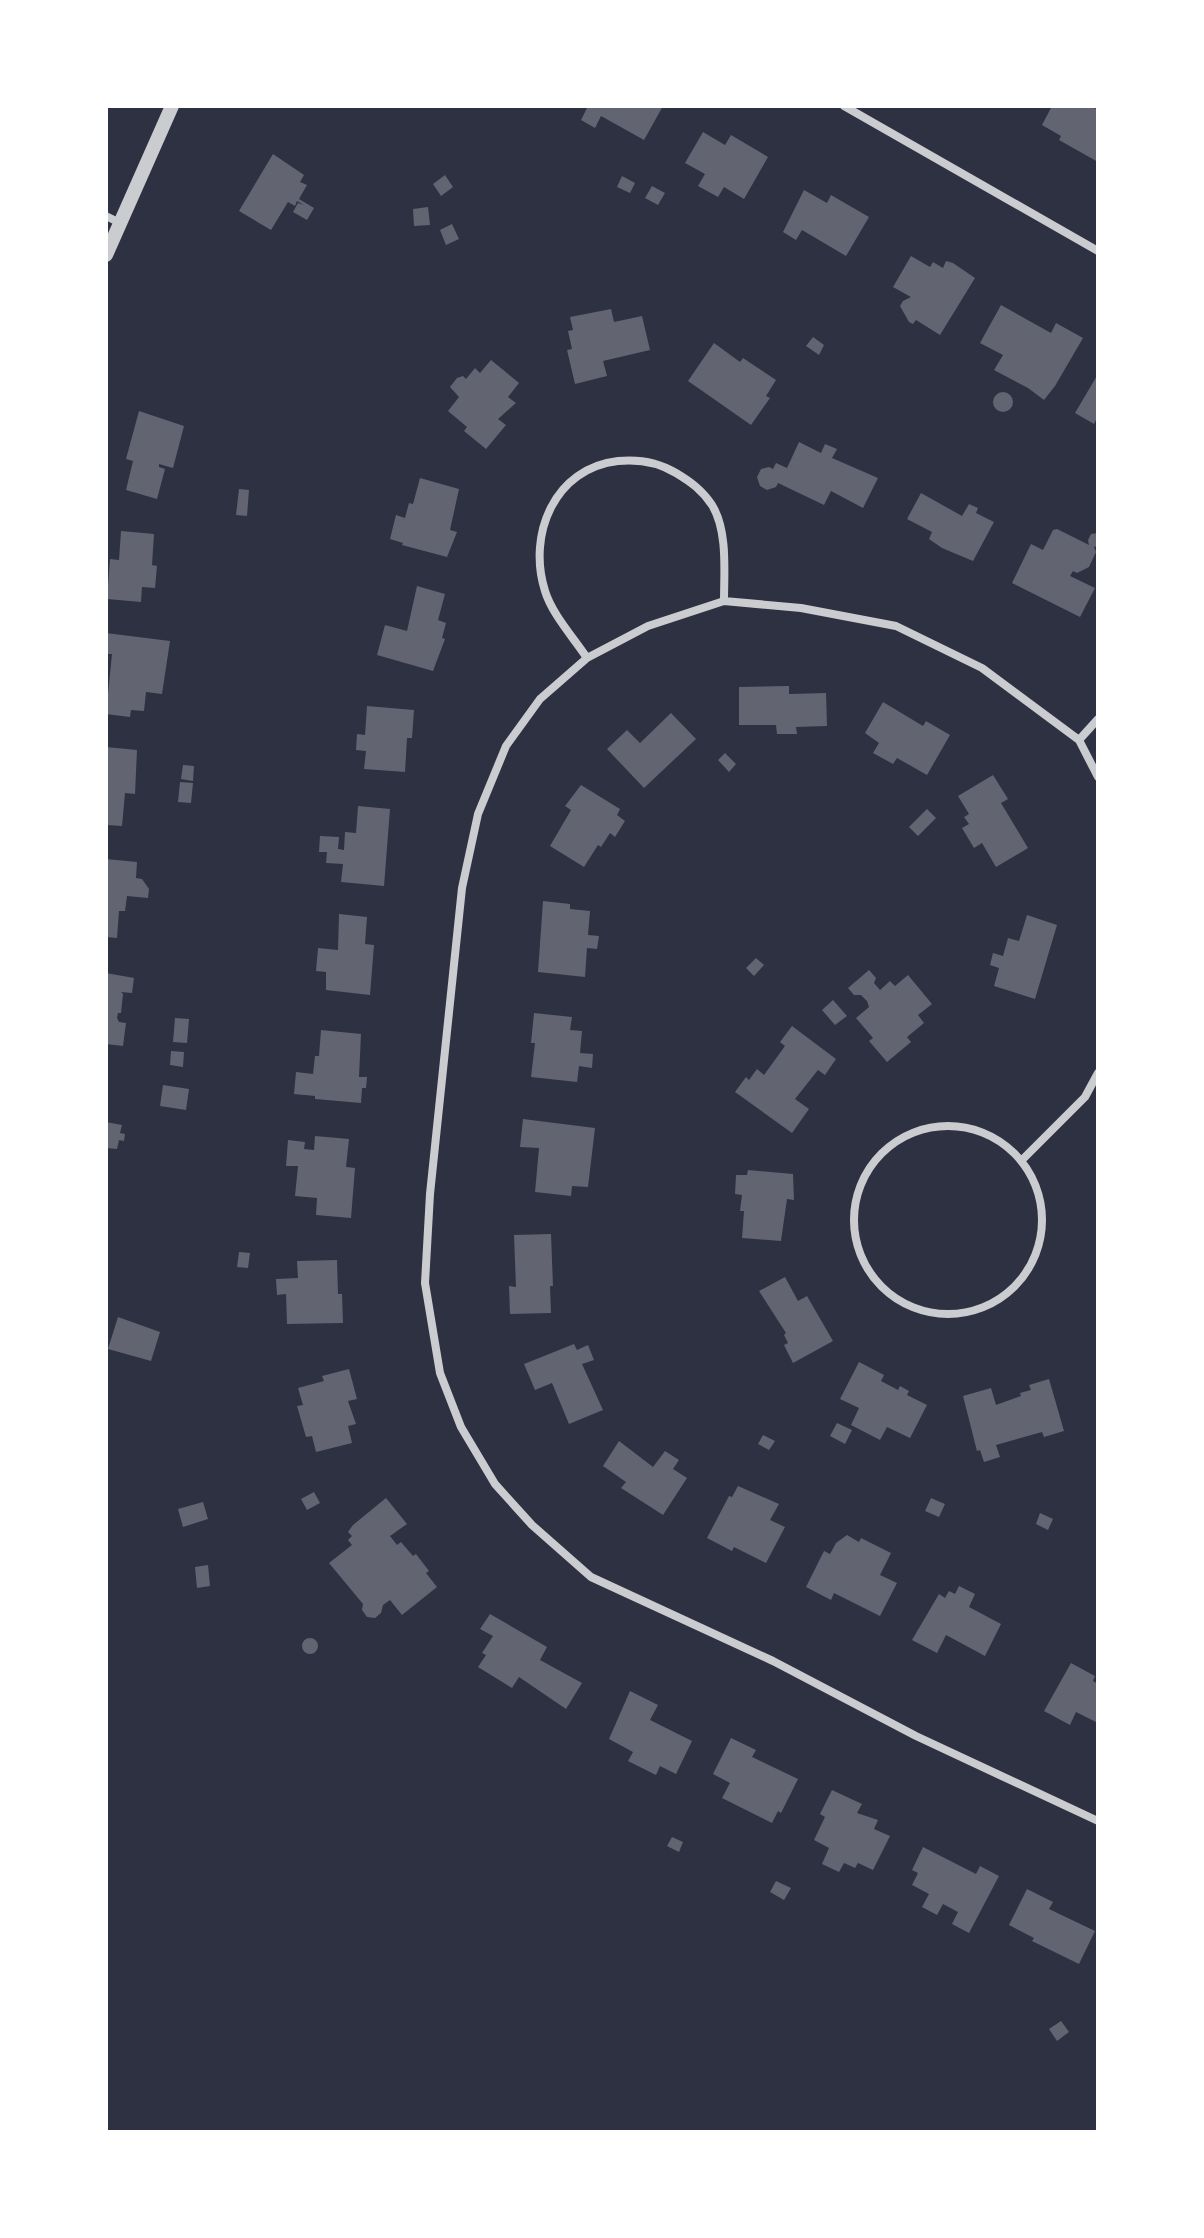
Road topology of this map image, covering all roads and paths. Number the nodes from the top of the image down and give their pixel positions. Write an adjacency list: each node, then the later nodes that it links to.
1 (172, 106): 4 (street)
2 (844, 106): 5 (street)
3 (106, 216): 4 (street)
4 (120, 223): 6 (street)
5 (1098, 251)
6 (106, 255)
7 (724, 601): 8 (street); 8 (street); 10 (street)
8 (587, 658): 14 (street)
9 (1098, 719): 10 (street)
10 (1079, 740): 11 (street)
11 (1098, 777)
12 (1098, 1073): 13 (street)
13 (1022, 1160): 13 (street)
14 (1098, 1821)

